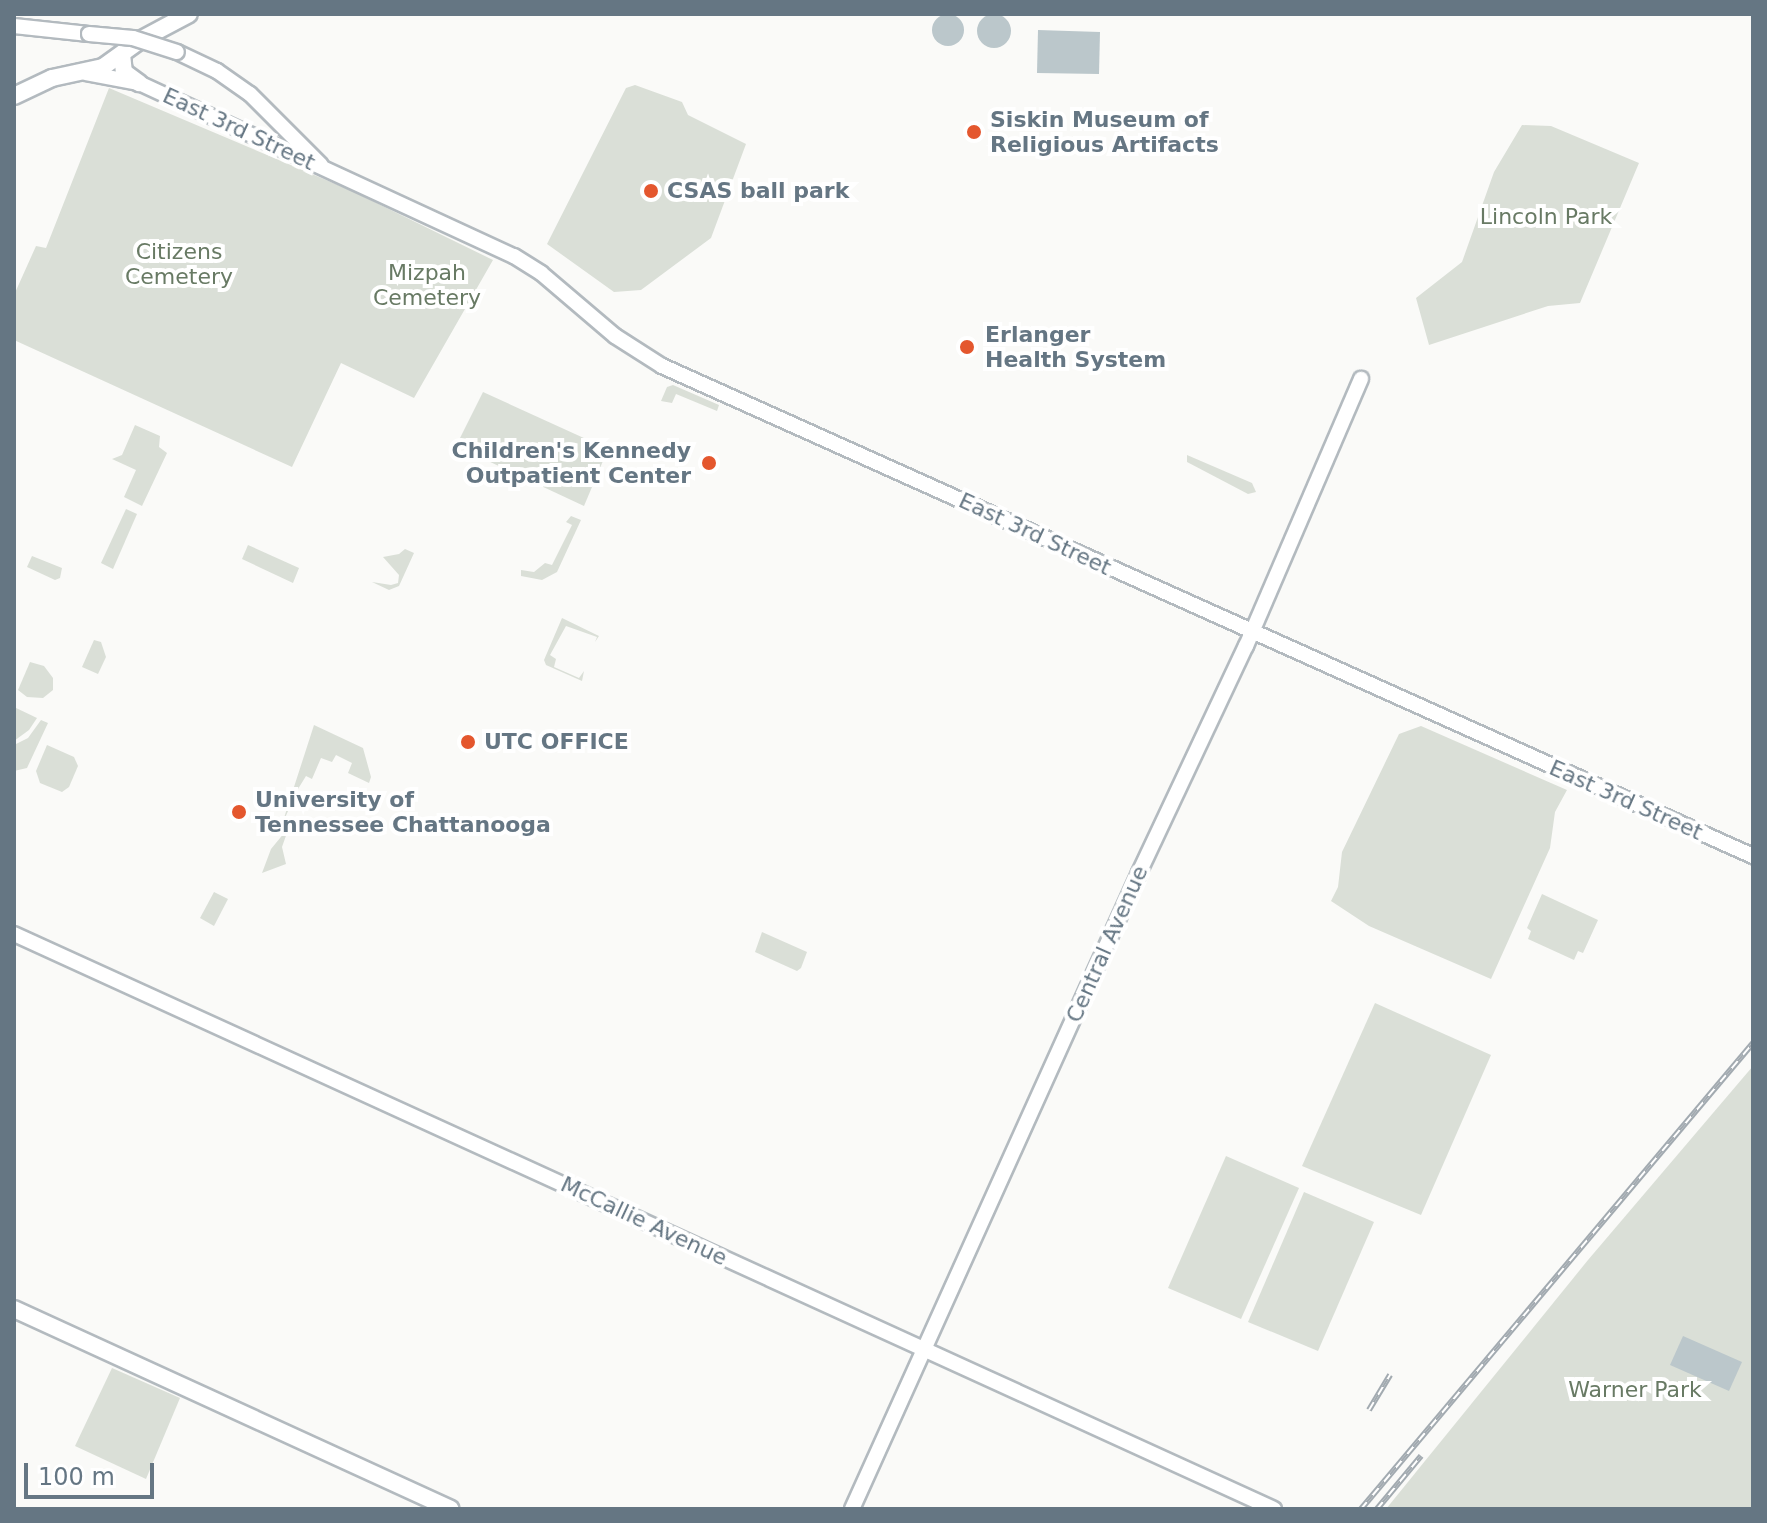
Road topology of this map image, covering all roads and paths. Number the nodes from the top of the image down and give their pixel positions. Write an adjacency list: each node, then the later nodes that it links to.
1 (189, 14): 3 (main road)
2 (14, 26): 7 (main road, East 3rd Street, bridge)
3 (122, 54): 4 (main road); 5 (main road)
4 (64, 75): 5 (main road, East 3rd Street); 6 (main road)
5 (139, 83): 7 (main road, East 3rd Street)
6 (14, 96)
7 (339, 175): 9 (main road, East 3rd Street)
8 (1361, 379): 9 (main road, Central Avenue)
9 (1251, 633): 10 (main road, East 3rd Street); 13 (main road, Central Avenue)
10 (1753, 856)
11 (14, 934): 13 (main road, McCallie Avenue)
12 (14, 1309): 14 (main road)
13 (924, 1349): 15 (main road, Central Avenue); 16 (main road, McCallie Avenue)
14 (450, 1509)
15 (852, 1509)
16 (1274, 1509)

